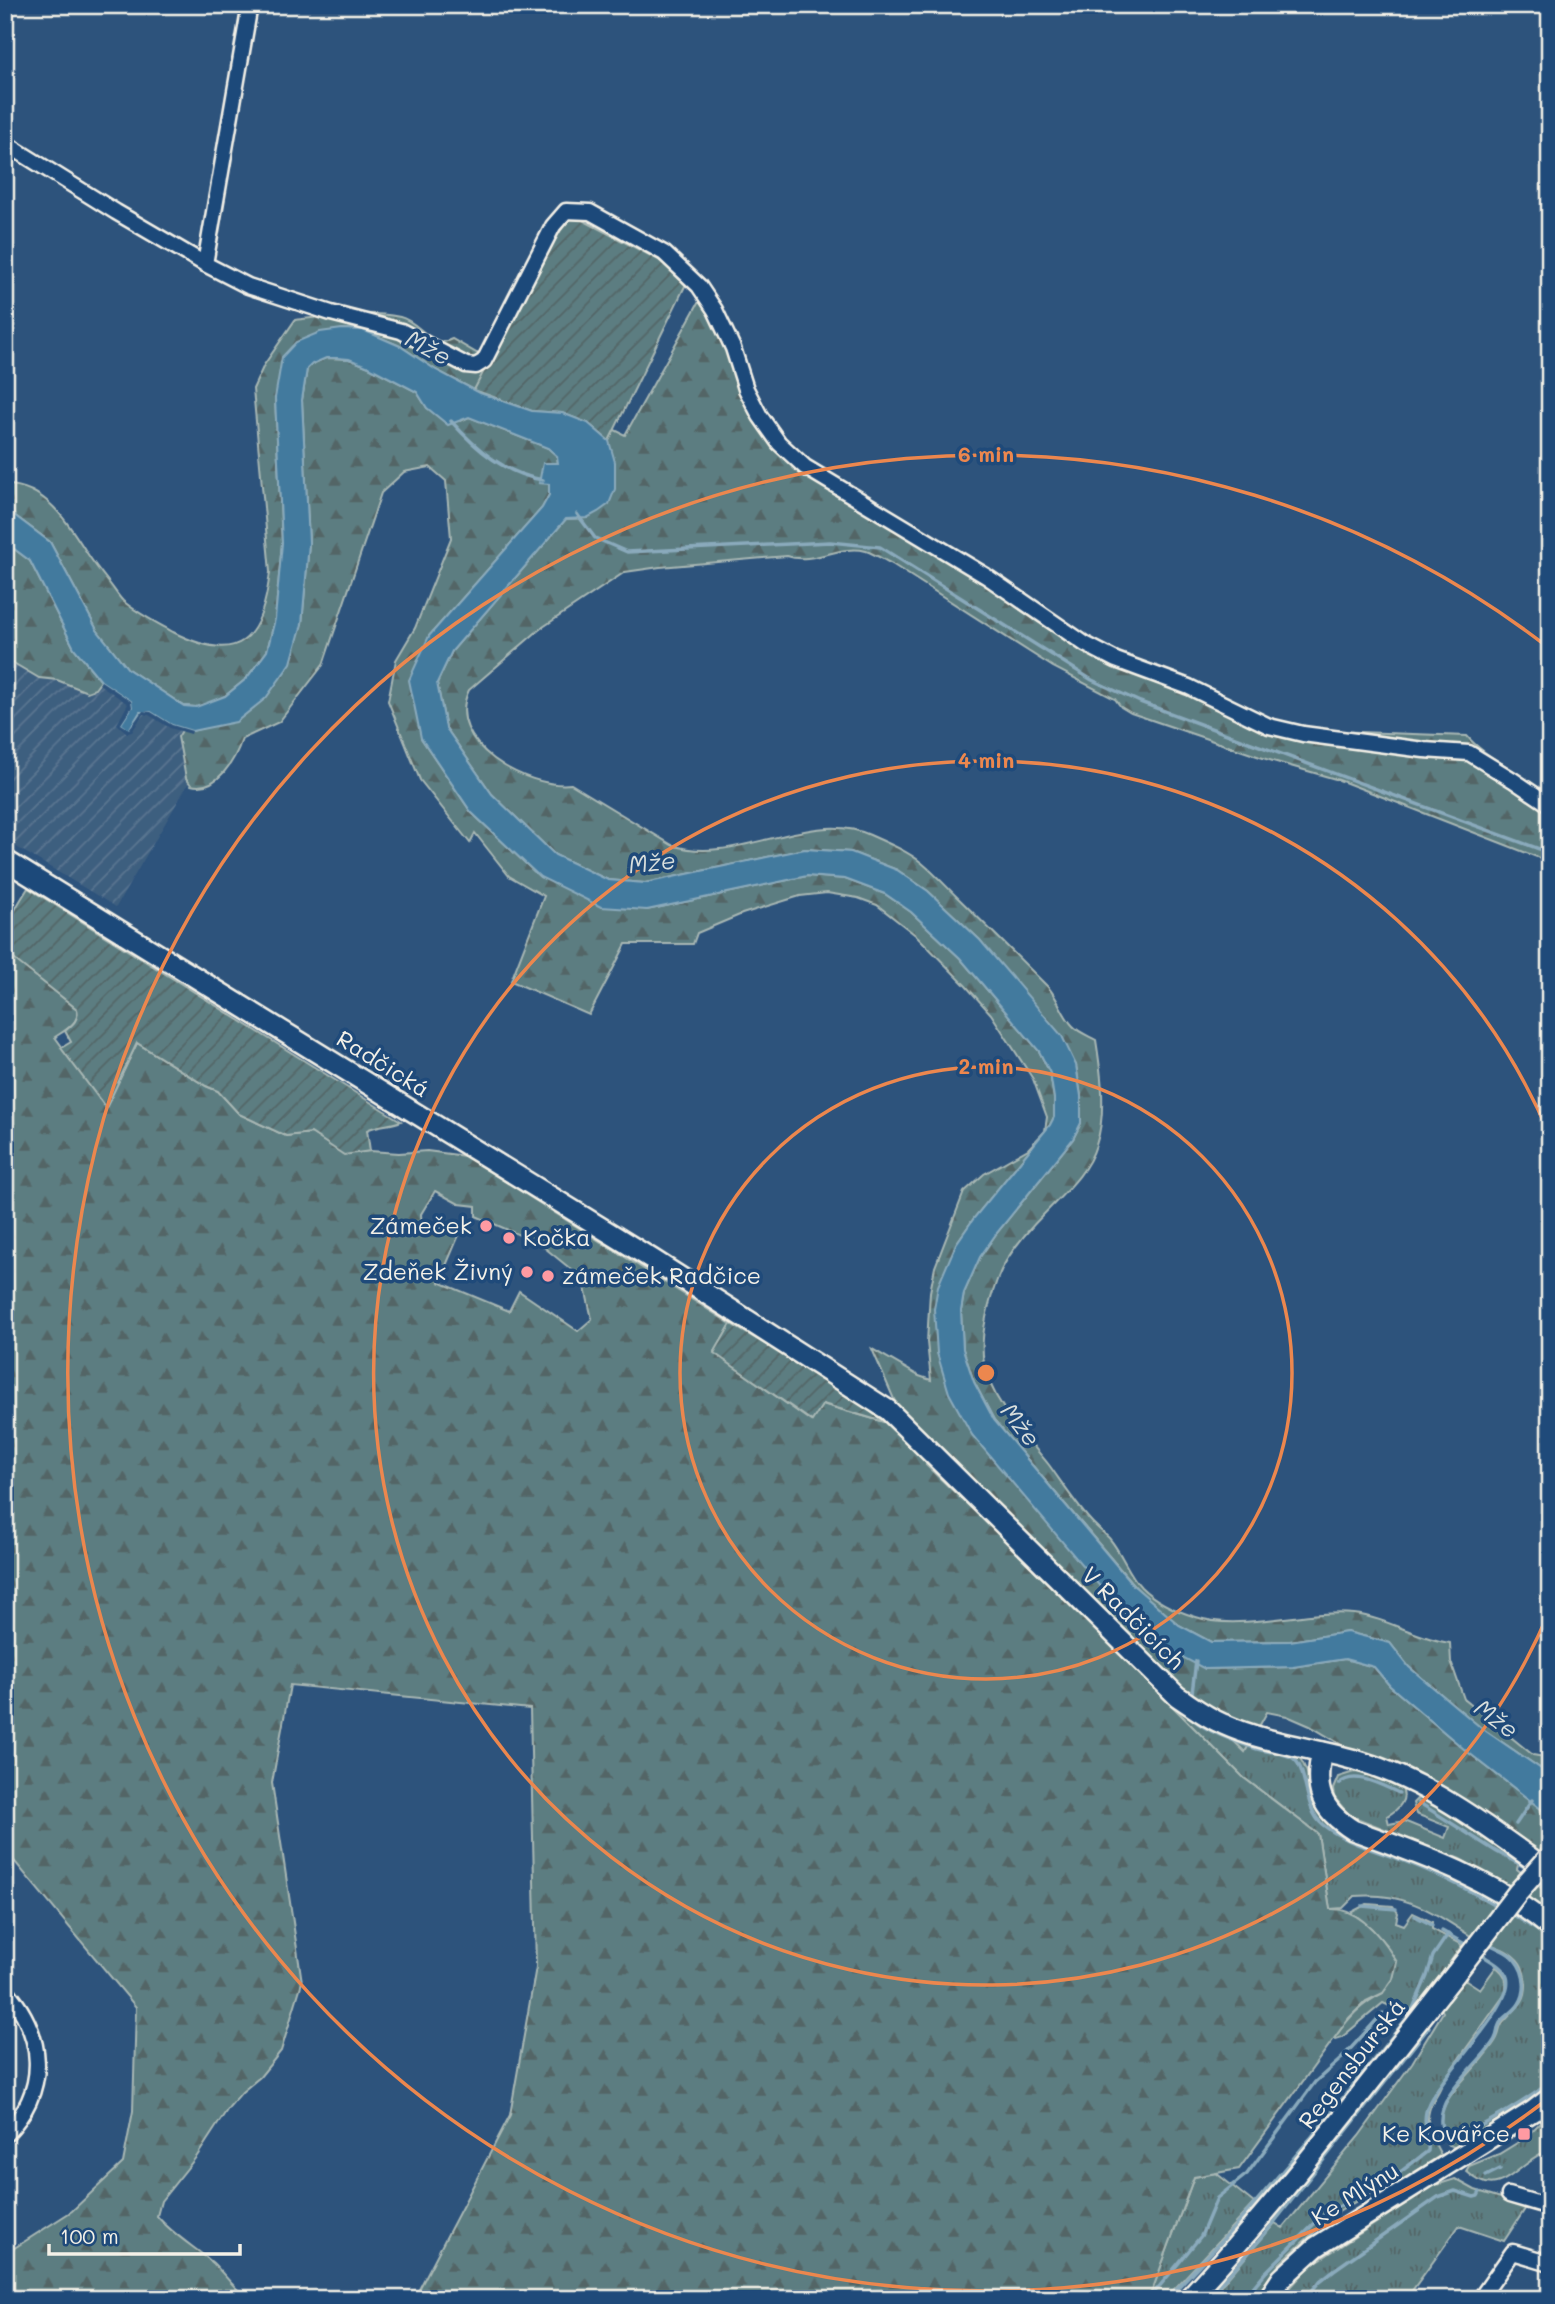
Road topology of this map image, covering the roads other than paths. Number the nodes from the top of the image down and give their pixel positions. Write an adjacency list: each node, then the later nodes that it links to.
1 (250, 5): 3 (street)
2 (5, 143): 3 (street)
3 (205, 264): 4 (street)
4 (1550, 805)
5 (5, 860): 6 (street, Radčická)
6 (735, 1311): 7 (street, V Radčicích)
7 (1322, 1752): 9 (street, V Radčicích); 10 (street)
8 (1550, 1856): 17 (street, Regensburská, bridge)
9 (1550, 1872)
10 (1550, 1927)
11 (5, 1989): 13 (street)
12 (1550, 2098): 18 (street, Ke Mlýnu)
13 (5, 2135)
14 (1509, 2195): 15 (street)
15 (1550, 2207)
16 (1550, 2263): 19 (street)
17 (1188, 2299)
18 (1268, 2299)
19 (1480, 2299)

